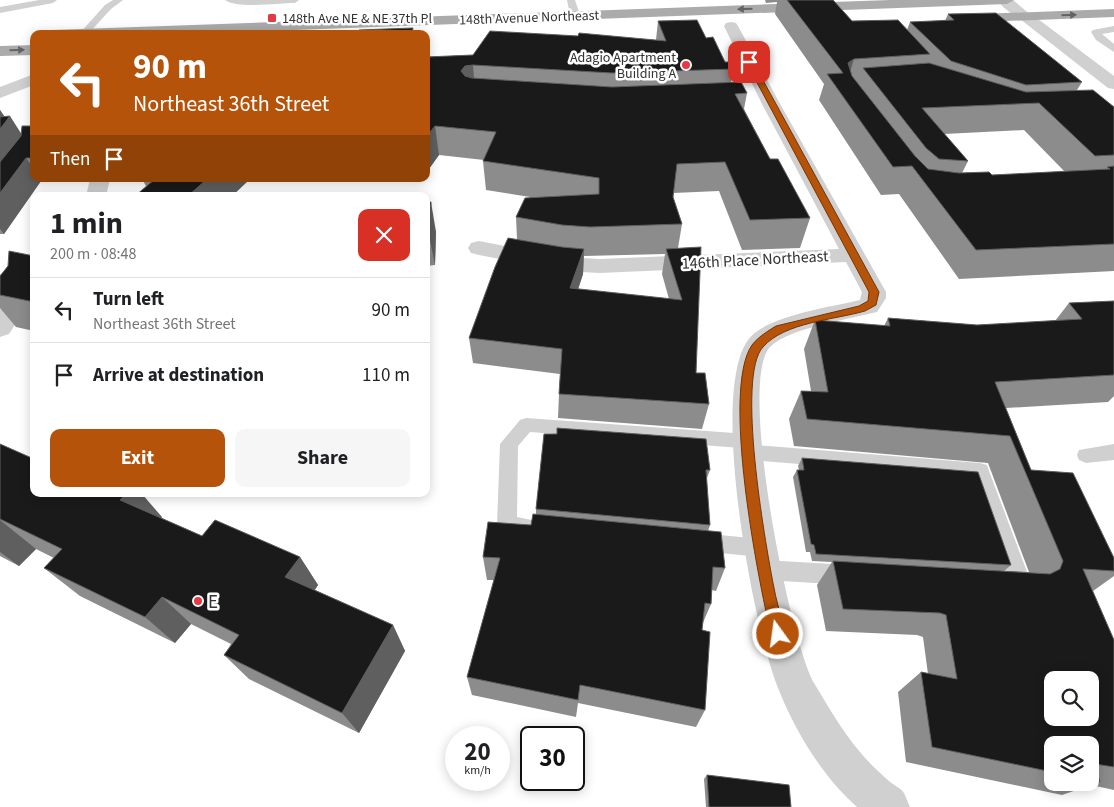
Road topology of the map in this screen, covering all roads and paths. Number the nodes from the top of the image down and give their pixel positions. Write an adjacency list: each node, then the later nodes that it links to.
1 (53, 0): 7 (lane)
2 (119, 0): 14 (lane)
3 (229, 0): 4 (lane)
4 (295, 0)
5 (571, 0): 9 (lane)
6 (1005, 0): 9 (main road, 148th Avenue Northeast, one-way to 9); 10 (street)
7 (0, 10)
8 (1114, 13): 10 (main road, one-way to 8)
9 (575, 15): 15 (main road, 148th Avenue Northeast)
10 (1024, 16): 11 (main road); 20 (street)
11 (964, 18)
12 (733, 26): 23 (street)
13 (1114, 29): 16 (lane)
14 (85, 30)
15 (225, 30)
16 (1114, 49)
17 (30, 50): 18 (main road, one-way to 17)
18 (0, 51)
19 (30, 81): 21 (street)
20 (1114, 84)
21 (0, 93)
22 (478, 248): 23 (street, 146th Place Northeast)
23 (853, 255): 26 (street)
24 (30, 290): 25 (street)
25 (0, 328)
26 (748, 446): 29 (lane); 31 (street); 33 (lane)
27 (1114, 452): 28 (lane)
28 (1086, 454)
29 (546, 528)
30 (683, 541): 31 (lane)
31 (763, 559): 32 (lane); 34 (street)
32 (863, 576)
33 (992, 584)
34 (889, 807)

